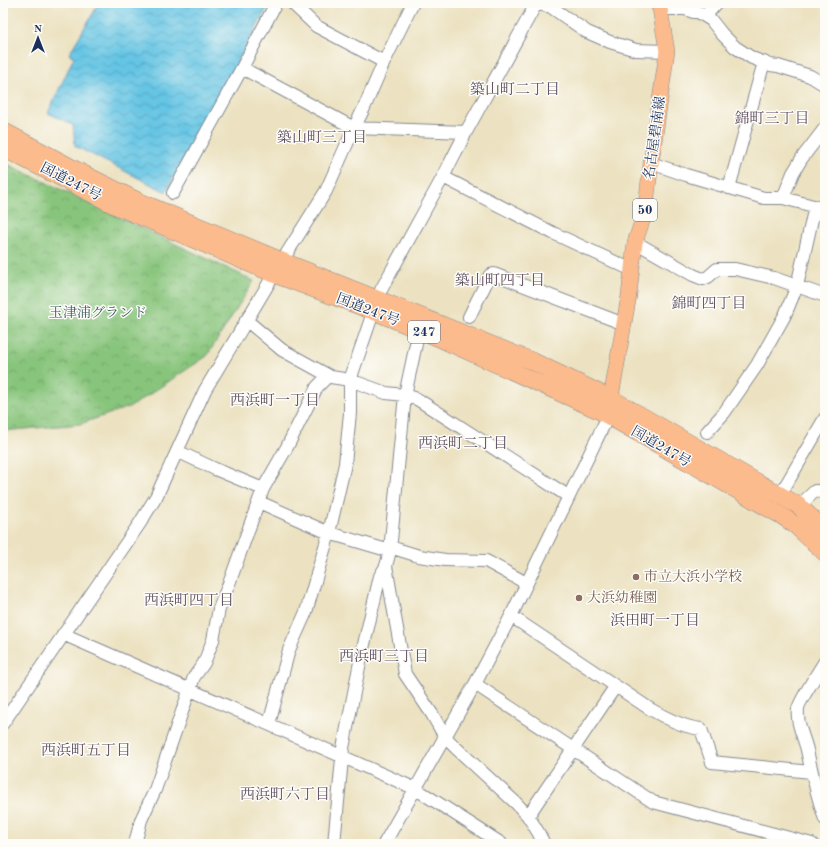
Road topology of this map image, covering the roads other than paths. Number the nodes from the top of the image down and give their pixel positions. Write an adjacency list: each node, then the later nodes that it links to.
1 (276, 3): 12 (street)
2 (292, 3): 10 (street)
3 (413, 3): 10 (street)
4 (534, 3): 7 (street); 17 (street)
5 (717, 3): 8 (street)
6 (658, 6): 8 (street); 9 (main road, 名古屋碧南線 / 50)
7 (561, 7): 9 (street)
8 (705, 16): 11 (street)
9 (668, 51): 19 (main road, 名古屋碧南線 / 50)
10 (384, 62): 14 (street)
11 (764, 62): 13 (street); 21 (street)
12 (242, 68): 14 (street); 22 (street)
13 (825, 85)
14 (354, 128): 17 (street); 26 (street)
15 (825, 128): 23 (street)
16 (3, 131): 26 (highway, 国道247号 / 247)
17 (466, 132): 20 (street)
18 (3, 148): 26 (highway, 国道247号 / 247)
19 (651, 163): 21 (street); 25 (main road, 名古屋碧南線 / 50)
20 (443, 177): 27 (street); 30 (street)
21 (730, 188): 23 (street)
22 (174, 193)
23 (783, 198): 24 (street)
24 (820, 207): 28 (street)
25 (635, 242): 27 (main road, 名古屋碧南線 / 50); 28 (street)
26 (278, 268): 30 (highway, 国道247号 / 247); 32 (street)
27 (632, 270): 33 (main road, 名古屋碧南線 / 50)
28 (797, 286): 29 (street); 41 (street)
29 (825, 296)
30 (376, 305): 34 (highway, 国道247号 / 247); 36 (street); 38 (highway, 国道247号 / 247)
31 (469, 317): 33 (street)
32 (246, 320): 35 (street); 42 (street)
33 (624, 324): 38 (main road, 名古屋碧南線 / 50)
34 (420, 330): 37 (street); 39 (highway, 国道247号 / 247)
35 (328, 376): 36 (street); 43 (street)
36 (350, 380): 37 (street); 50 (street)
37 (405, 395): 46 (street); 51 (street)
38 (612, 399): 39 (main road, 名古屋碧南線 / 50); 45 (highway, 国道247号 / 247)
39 (608, 416): 46 (street); 52 (highway, 国道247号 / 247)
40 (825, 418): 45 (street)
41 (706, 432)
42 (176, 452): 43 (street); 56 (street)
43 (263, 489): 47 (street)
44 (825, 492): 48 (street)
45 (780, 495): 48 (highway, 国道247号 / 247)
46 (568, 496): 54 (street)
47 (258, 502): 50 (street); 60 (street)
48 (800, 506): 49 (highway, 国道247号 / 247)
49 (825, 530)
50 (329, 533): 51 (street); 62 (street)
51 (390, 549): 53 (street); 54 (street)
52 (825, 553)
53 (386, 566): 63 (street); 65 (street)
54 (526, 583): 55 (street)
55 (511, 616): 58 (street); 59 (street)
56 (63, 634): 60 (street); 61 (street)
57 (825, 661): 66 (street)
58 (475, 684): 63 (street); 64 (street)
59 (615, 686): 64 (street); 66 (street)
60 (190, 690): 62 (street); 70 (street)
61 (3, 722)
62 (269, 724): 65 (street)
63 (446, 737): 67 (street); 68 (street)
64 (572, 748): 68 (street); 75 (street)
65 (342, 757): 67 (street); 71 (street)
66 (811, 772): 69 (street)
67 (416, 789): 72 (street); 73 (street)
68 (528, 816): 74 (street)
69 (825, 819)
70 (135, 844)
71 (334, 844)
72 (384, 844)
73 (502, 844)
74 (544, 844)
75 (812, 844)

